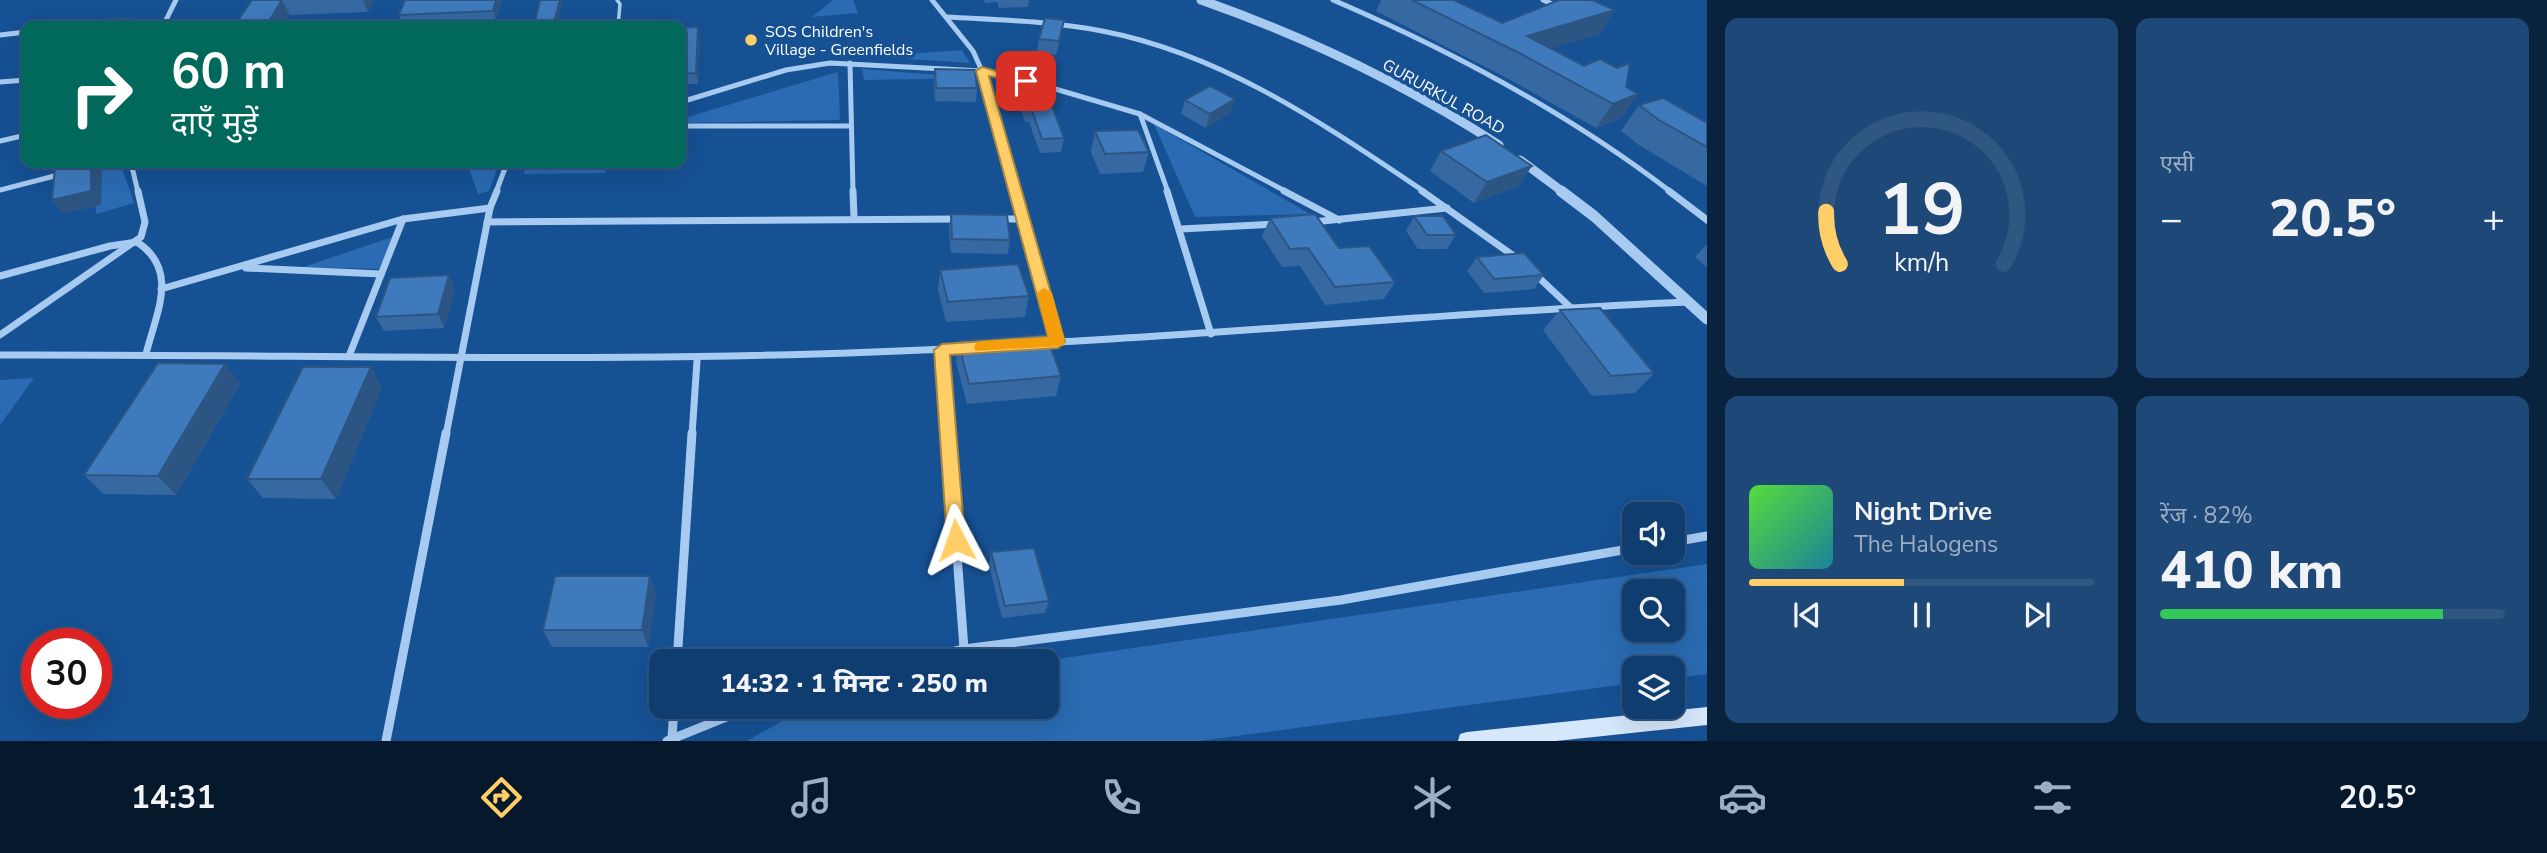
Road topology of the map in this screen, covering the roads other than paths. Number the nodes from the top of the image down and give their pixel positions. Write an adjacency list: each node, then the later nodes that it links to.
1 (176, 0): 9 (street)
2 (617, 0): 10 (lane)
3 (932, 0): 8 (street)
4 (1201, 0): 49 (street, GURURKUL ROAD)
5 (1333, 0): 37 (street)
6 (1543, 0): 7 (street)
7 (1566, 10)
8 (947, 17): 14 (street); 30 (street)
9 (166, 21)
10 (618, 21)
11 (21, 32): 12 (street)
12 (0, 34)
13 (850, 63): 14 (street); 17 (street); 20 (street)
14 (982, 71): 18 (street); 35 (street)
15 (21, 80): 16 (street)
16 (0, 82)
17 (686, 100)
18 (1140, 114): 36 (street); 41 (street)
19 (686, 126): 20 (street)
20 (850, 126): 31 (street)
21 (21, 136): 22 (street)
22 (0, 141)
23 (88, 168): 26 (street)
24 (132, 168): 42 (street)
25 (505, 168): 29 (street)
26 (80, 170)
27 (67, 173): 28 (street)
28 (0, 190)
29 (490, 208): 32 (street); 38 (street)
30 (1448, 208): 36 (street); 43 (street)
31 (854, 218): 33 (street); 38 (street)
32 (403, 219): 44 (street); 46 (street)
33 (972, 219)
34 (985, 219): 35 (street)
35 (1024, 219): 54 (street)
36 (1339, 220): 39 (street)
37 (1707, 220)
38 (487, 222): 61 (street)
39 (1299, 222)
40 (1286, 223): 41 (street)
41 (1181, 229): 52 (street)
42 (137, 242): 47 (street); 48 (street); 53 (street)
43 (1525, 265)
44 (240, 268): 46 (street); 48 (street)
45 (1532, 272): 50 (street)
46 (381, 274): 60 (street)
47 (0, 276)
48 (161, 289): 58 (street)
49 (1689, 302): 50 (street); 51 (street, GURURKUL ROAD)
50 (1570, 307): 52 (street)
51 (1707, 319)
52 (1212, 334): 54 (street)
53 (0, 335)
54 (1058, 342): 55 (street)
55 (1032, 344)
56 (981, 347): 57 (street)
57 (942, 350): 62 (street); 67 (street)
58 (146, 354): 59 (street); 60 (street)
59 (0, 355)
60 (349, 356): 61 (street)
61 (461, 360): 62 (street); 73 (street)
62 (697, 361): 66 (street)
63 (1707, 536): 64 (street)
64 (1685, 540)
65 (1622, 550): 67 (street)
66 (678, 649)
67 (964, 649)
68 (1707, 716): 71 (main road)
69 (672, 719): 72 (street)
70 (720, 719): 72 (street)
71 (1595, 735): 74 (main road)
72 (669, 739)
73 (386, 741)
74 (1466, 741)

